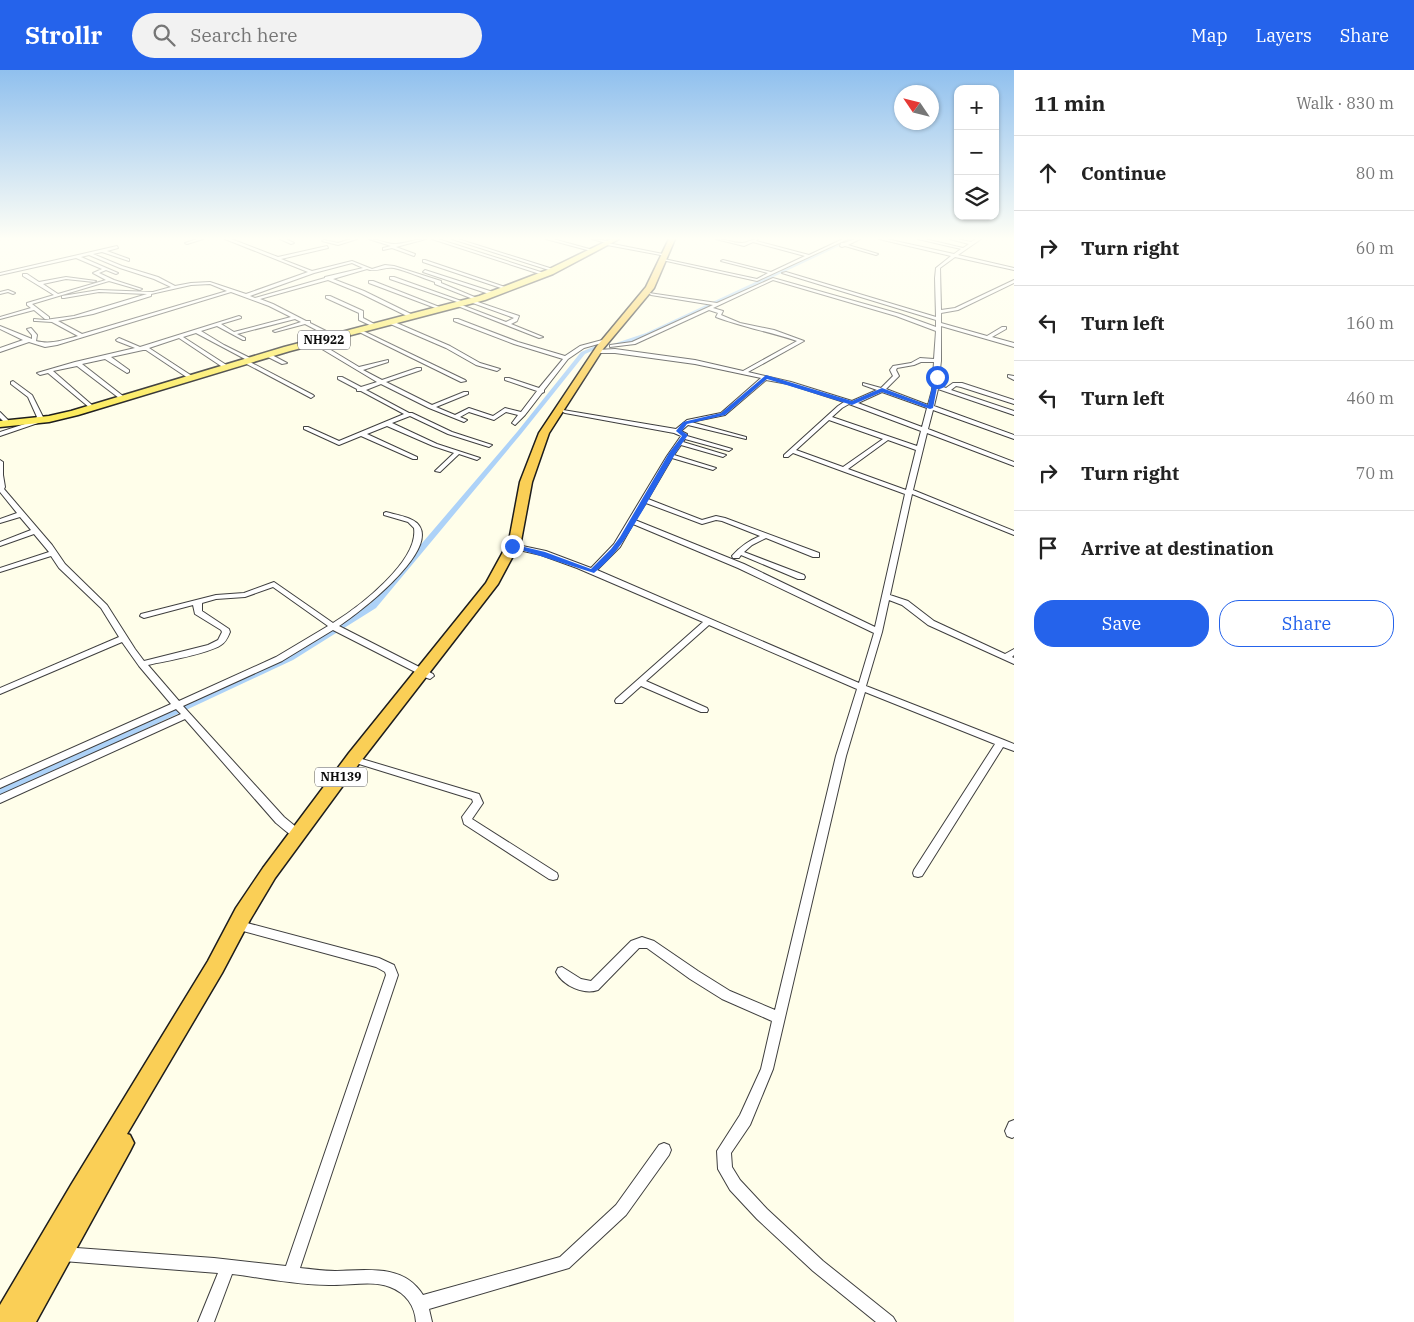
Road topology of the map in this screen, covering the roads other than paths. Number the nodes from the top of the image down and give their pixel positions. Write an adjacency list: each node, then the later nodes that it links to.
1 (60, 297): 24 (street)
2 (139, 297): 34 (street)
3 (206, 297): 48 (street)
4 (250, 297): 20 (street)
5 (261, 297): 20 (street)
6 (329, 297): 40 (street)
7 (373, 297): 27 (street)
8 (409, 297): 26 (street)
9 (443, 297): 23 (street)
10 (467, 297): 21 (street)
11 (480, 297): 21 (main road)
12 (480, 297): 21 (main road)
13 (646, 297): 59 (highway, NH139)
14 (685, 297): 22 (street)
15 (729, 297): 22 (street)
16 (839, 297): 35 (street)
17 (863, 297): 35 (street)
18 (938, 297): 35 (street)
19 (980, 297): 35 (street)
20 (255, 299): 29 (street)
21 (473, 300): 23 (main road); 39 (street)
22 (716, 303): 25 (street)
23 (460, 304): 26 (main road); 39 (street)
24 (35, 308): 30 (street); 31 (street)
25 (708, 308): 59 (street); 77 (street)
26 (437, 309): 27 (main road, NH922)
27 (411, 316): 37 (main road, NH922)
28 (239, 317): 38 (street)
29 (296, 317): 36 (street); 47 (street)
30 (0, 318)
31 (47, 318)
32 (36, 320): 34 (street)
33 (456, 320): 64 (street)
34 (54, 321): 48 (street)
35 (939, 321): 52 (street); 67 (street)
36 (308, 322): 46 (street); 50 (street)
37 (390, 322): 40 (main road, NH922); 74 (street)
38 (217, 324): 45 (street); 47 (street)
39 (506, 324): 51 (street)
40 (376, 326): 44 (main road, NH922)
41 (0, 327): 54 (street)
42 (1004, 328): 52 (street)
43 (29, 329): 55 (street)
44 (359, 330): 50 (main road, NH922); 83 (street)
45 (196, 331): 49 (street); 65 (street)
46 (275, 331)
47 (234, 333): 53 (street)
48 (82, 336): 55 (street)
49 (181, 336): 60 (street); 70 (street)
50 (334, 337): 57 (main road, NH922)
51 (541, 337)
52 (987, 338): 58 (street)
53 (244, 339)
54 (27, 340): 55 (street); 61 (street)
55 (34, 340)
56 (119, 340): 60 (street)
57 (314, 342): 62 (main road, NH922); 71 (street)
58 (1014, 345)
59 (605, 347): 64 (street); 77 (street); 100 (highway, NH139); 153 (highway, NH139)
60 (141, 348): 63 (street); 79 (street)
61 (0, 350)
62 (268, 355): 65 (main road, NH922); 69 (street)
63 (105, 356): 68 (street); 75 (street)
64 (566, 358): 91 (street)
65 (247, 361): 70 (main road, NH922); 93 (street)
66 (386, 361): 71 (street)
67 (938, 361): 87 (street); 89 (street)
68 (77, 363): 72 (street); 94 (street)
69 (284, 363)
70 (226, 367): 76 (main road, NH922)
71 (360, 369): 84 (street)
72 (49, 370): 78 (street); 97 (street)
73 (419, 370): 84 (street)
74 (497, 370)
75 (126, 371)
76 (214, 371): 79 (main road); 106 (main road, NH922)
77 (745, 372): 80 (street)
78 (40, 373)
79 (190, 376): 94 (main road)
80 (766, 377): 96 (street); 113 (street)
81 (340, 378): 88 (street)
82 (507, 379): 91 (street)
83 (463, 381)
84 (384, 382): 88 (street); 98 (street)
85 (13, 383): 106 (street)
86 (866, 384): 89 (street)
87 (935, 386): 90 (street); 99 (street)
88 (359, 390): 103 (street)
89 (882, 390): 96 (street); 99 (street)
90 (947, 390): 95 (street); 101 (street)
91 (542, 391): 102 (street)
92 (466, 393): 98 (street)
93 (311, 396)
94 (121, 397): 97 (main road)
95 (1014, 402)
96 (851, 403): 105 (street); 116 (street)
97 (90, 406): 106 (main road)
98 (431, 407): 104 (street)
99 (930, 408): 116 (street); 120 (street)
100 (565, 411): 117 (street); 153 (highway, NH139)
101 (1014, 413)
102 (523, 414): 104 (street); 112 (street)
103 (408, 415): 111 (street); 114 (street)
104 (453, 416): 107 (street); 109 (street)
105 (829, 418): 122 (street); 127 (street)
106 (40, 419): 108 (main road, NH922); 118 (street)
107 (445, 419)
108 (2, 420)
109 (464, 420)
110 (438, 422): 114 (street)
111 (386, 423): 119 (street); 128 (street)
112 (515, 423)
113 (685, 423): 117 (street); 121 (street)
114 (432, 425): 124 (street)
115 (306, 428): 119 (street)
116 (924, 430): 126 (street); 135 (street)
117 (678, 431): 123 (street)
118 (0, 434)
119 (362, 434): 133 (street)
120 (1014, 437)
121 (744, 438)
122 (888, 438): 126 (street); 139 (street)
123 (682, 440): 125 (street); 129 (street); 131 (street)
124 (489, 445)
125 (729, 449)
126 (919, 449): 143 (street)
127 (792, 451): 132 (street); 139 (street)
128 (458, 452): 134 (street); 140 (street)
129 (723, 454)
130 (1014, 455): 135 (street)
131 (670, 456): 138 (street); 144 (street)
132 (786, 456)
133 (415, 458)
134 (478, 458)
135 (1003, 460): 137 (street)
136 (0, 462): 141 (street)
137 (1014, 464)
138 (713, 468)
139 (844, 469): 143 (street)
140 (438, 471)
141 (0, 475): 142 (street)
142 (0, 489): 145 (street)
143 (909, 492): 150 (street); 161 (street)
144 (645, 500): 148 (street); 151 (street)
145 (21, 514): 147 (street); 149 (street)
146 (386, 514): 165 (street)
147 (0, 521)
148 (632, 521): 157 (street); 159 (street)
149 (36, 531): 152 (street); 155 (street)
150 (1014, 533)
151 (765, 536): 154 (street); 156 (street)
152 (0, 544)
153 (516, 547): 159 (street); 172 (highway, NH139)
154 (739, 552): 157 (street); 160 (street)
155 (53, 553): 158 (street); 167 (street)
156 (816, 555)
157 (730, 562): 166 (street)
158 (0, 570)
159 (592, 572): 164 (street)
160 (801, 577)
161 (886, 596): 166 (street); 169 (street)
162 (199, 601): 163 (street); 165 (street); 171 (street)
163 (144, 616)
164 (707, 622): 173 (street); 174 (street)
165 (334, 627): 172 (street); 177 (street)
166 (878, 632): 174 (street)
167 (124, 638): 171 (street); 175 (street)
168 (1014, 652): 169 (street)
169 (1005, 657): 170 (street)
170 (1014, 661)
171 (142, 664): 177 (street)
172 (426, 674): 182 (highway, NH139); 185 (highway, NH139)
173 (641, 682): 176 (street); 178 (street)
174 (861, 687): 180 (street); 190 (street)
175 (0, 690)
176 (619, 701)
177 (177, 704): 179 (street); 183 (street)
178 (704, 710)
179 (187, 716): 184 (street); 185 (street)
180 (1001, 742): 181 (street); 186 (street)
181 (1014, 748)
182 (362, 762): 187 (street); 188 (highway, NH139)
183 (0, 784)
184 (0, 799)
185 (297, 834): 196 (highway, NH139)
186 (918, 873)
187 (554, 876)
188 (247, 928): 192 (highway, NH139); 194 (street)
189 (562, 972): 190 (street)
190 (779, 1018): 200 (street)
191 (664, 1150): 195 (street)
192 (60, 1254): 193 (street); 197 (highway, NH139)
193 (228, 1267): 194 (street); 198 (street)
194 (291, 1274): 195 (street)
195 (420, 1304): 199 (street)
196 (5, 1322)
197 (22, 1322)
198 (206, 1322)
199 (424, 1322)
200 (888, 1322)

